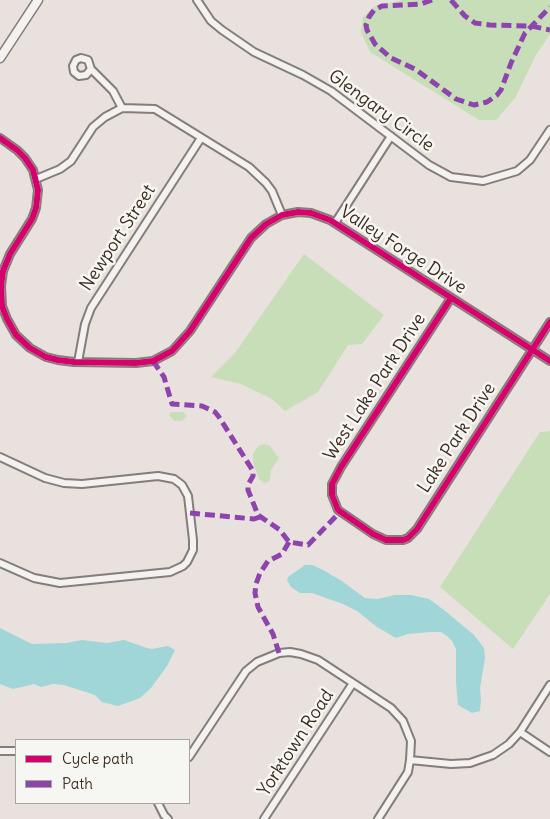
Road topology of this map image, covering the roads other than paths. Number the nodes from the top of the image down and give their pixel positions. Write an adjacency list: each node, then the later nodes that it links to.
1 (38, 0): 3 (street)
2 (197, 0): 7 (street, Glengary Circle)
3 (0, 58)
4 (91, 69): 5 (street)
5 (122, 108): 9 (street); 10 (street)
6 (550, 130): 7 (street, Glengary Circle)
7 (391, 136): 12 (street)
8 (0, 138): 10 (street, Valley Forge Drive)
9 (201, 138): 11 (street); 17 (street, Newport Street)
10 (36, 180): 17 (street, Valley Forge Drive)
11 (282, 215): 12 (street, Valley Forge Drive); 17 (street, Valley Forge Drive)
12 (335, 223): 13 (street, Valley Forge Drive)
13 (451, 298): 15 (street, Valley Forge Drive); 19 (street, West Lake Park Drive)
14 (550, 322): 15 (street, Lake Park Drive)
15 (532, 350): 16 (street, Valley Forge Drive); 19 (street, Lake Park Drive)
16 (550, 361)
17 (78, 362)
18 (0, 457): 20 (street)
19 (373, 534)
20 (0, 563)
21 (352, 683): 27 (street); 28 (street); 31 (street, Yorktown Road)
22 (550, 685): 23 (street)
23 (520, 732): 26 (street); 28 (street)
24 (0, 751): 25 (street)
25 (15, 751)
26 (550, 752)
27 (190, 755)
28 (410, 760): 32 (street)
29 (158, 804): 30 (street)
30 (168, 819)
31 (264, 819)
32 (378, 819)

